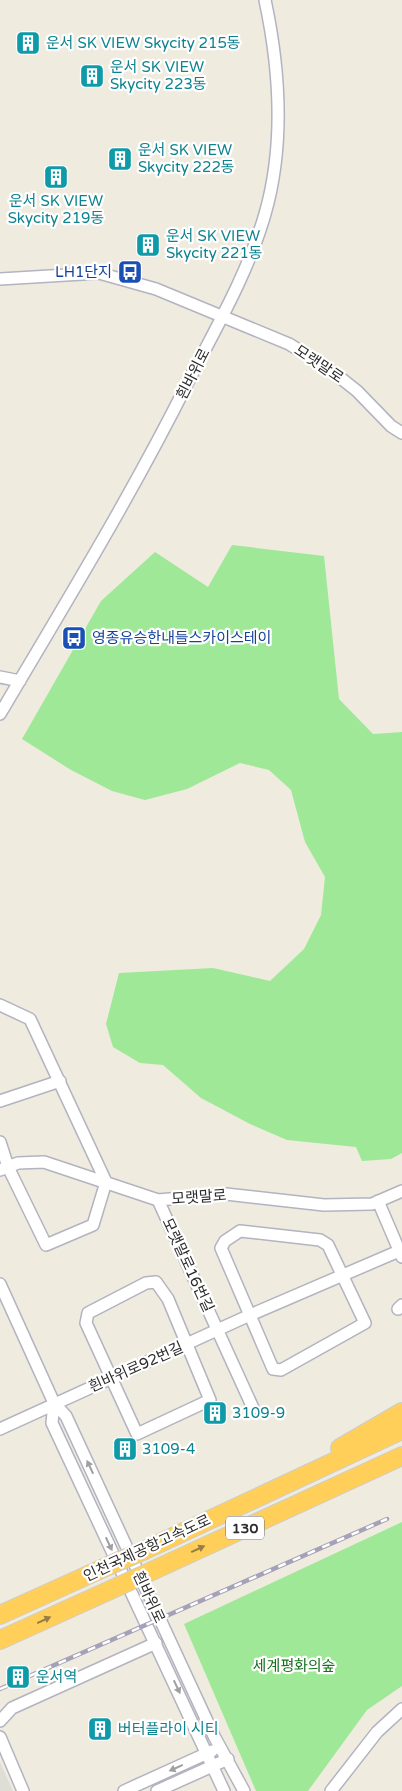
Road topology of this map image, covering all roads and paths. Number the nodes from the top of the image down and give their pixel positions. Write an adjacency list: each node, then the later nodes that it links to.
1 (266, 0): 3 (street, 흰바위로)
2 (0, 278): 3 (street, 모랫말로)
3 (222, 316): 4 (street, 모랫말로); 6 (street, 흰바위로)
4 (402, 433)
5 (0, 677): 6 (street)
6 (20, 681): 7 (street, 흰바위로)
7 (0, 714)
8 (0, 1005): 9 (street)
9 (60, 1081): 10 (street); 13 (street)
10 (0, 1101)
11 (0, 1142): 12 (street)
12 (4, 1169): 13 (street, 모랫말로); 13 (street)
13 (106, 1182): 15 (street, 모랫말로)
14 (402, 1191): 16 (street, 모랫말로)
15 (158, 1200): 16 (street, 모랫말로); 21 (street, 모랫말로16번길)
16 (378, 1201): 17 (street)
17 (401, 1254): 18 (street, 모랫말로16번길)
18 (344, 1275): 20 (street, 모랫말로16번길); 20 (street); 20 (street)
19 (0, 1284): 24 (street, 흰바위로)
20 (250, 1315): 21 (street, 모랫말로16번길)
21 (218, 1331): 22 (street, 흰바위로92번길); 25 (street, 모랫말로16번길)
22 (187, 1344): 23 (street, 흰바위로92번길); 23 (street); 23 (street)
23 (110, 1379): 24 (street, 흰바위로92번길)
24 (54, 1403): 27 (street, 흰바위로92번길); 35 (street, 흰바위로, one-way to 35); 39 (street, 흰바위로, one-way to 24)
25 (253, 1408)
26 (402, 1412): 32 (highway)
27 (0, 1429)
28 (402, 1430): 32 (highway, 인천국제공항고속도로 / 130)
29 (402, 1456): 31 (highway, 인천국제공항고속도로 / 130)
30 (402, 1468): 31 (highway)
31 (337, 1486): 34 (highway, 인천국제공항고속도로 / 130, one-way to 31, bridge)
32 (259, 1496): 33 (highway, 인천국제공항고속도로 / 130, bridge)
33 (0, 1615)
34 (0, 1640)
35 (156, 1643): 37 (street); 40 (street, 흰바위로, one-way to 40)
36 (402, 1710): 48 (street)
37 (0, 1721)
38 (0, 1737): 43 (street)
39 (220, 1747): 40 (street); 41 (street, 흰바위로)
40 (208, 1754): 42 (street, 흰바위로); 44 (street, one-way to 44)
41 (228, 1759): 42 (street); 47 (street, 흰바위로)
42 (213, 1766): 45 (street); 46 (street, 흰바위로)
43 (24, 1791)
44 (124, 1791)
45 (157, 1791)
46 (224, 1791)
47 (244, 1791)
48 (331, 1791)

